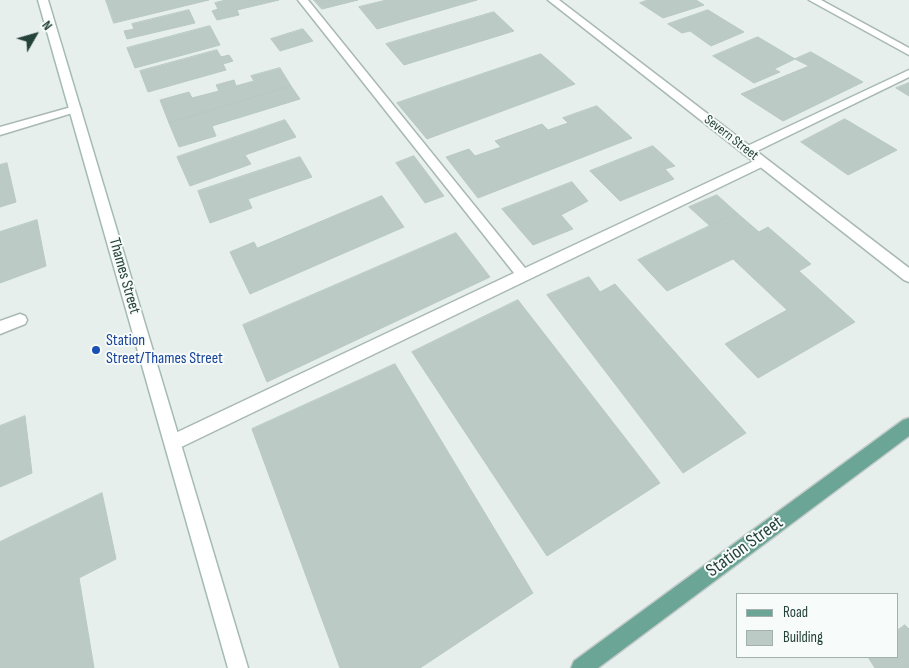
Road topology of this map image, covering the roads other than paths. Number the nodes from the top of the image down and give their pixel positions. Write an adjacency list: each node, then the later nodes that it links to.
1 (43, 0): 7 (main road, Thames Street)
2 (303, 0): 11 (main road)
3 (553, 0): 9 (main road, Severn Street)
4 (814, 0): 5 (main road)
5 (909, 52)
6 (909, 73): 9 (main road)
7 (75, 109): 8 (main road); 16 (main road, Thames Street)
8 (0, 130)
9 (747, 150): 10 (main road, Severn Street)
10 (762, 162): 11 (main road); 12 (main road, Severn Street)
11 (523, 275): 16 (main road)
12 (909, 276)
13 (20, 320): 14 (main road)
14 (0, 328)
15 (909, 426): 18 (main road, Station Street)
16 (173, 442): 17 (main road, Thames Street)
17 (238, 668)
18 (581, 668)

